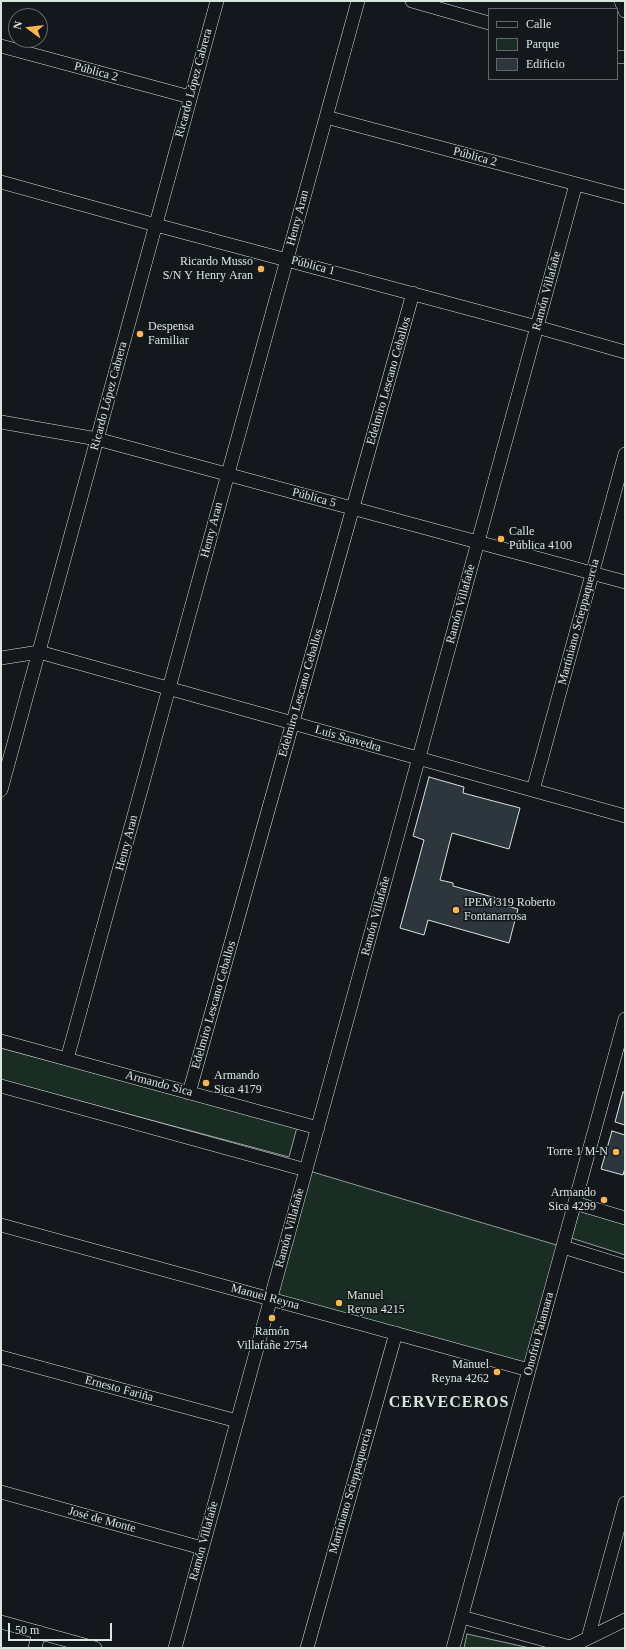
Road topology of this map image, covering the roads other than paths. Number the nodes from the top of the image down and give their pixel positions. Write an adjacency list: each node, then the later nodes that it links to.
1 (216, 1): 8 (street, Ricardo López Cabrera)
2 (358, 1): 9 (street, Henry Aran)
3 (412, 1): 6 (street)
4 (621, 1): 5 (street)
5 (625, 11)
6 (488, 22)
7 (1, 46): 8 (street, Pública 2)
8 (190, 97): 13 (street, Ricardo López Cabrera)
9 (326, 116): 11 (street, Pública 2); 14 (street, Henry Aran)
10 (1, 182): 13 (street, Pública 1)
11 (576, 184): 12 (street, Pública 2); 16 (street, Ramón Villafañe)
12 (625, 197)
13 (156, 225): 14 (street, Pública 1); 19 (street, Ricardo López Cabrera)
14 (287, 259): 15 (street, Pública 1); 21 (street, Henry Aran)
15 (413, 293): 16 (street, Pública 1); 22 (street, Edelmiro Lescano Ceballos)
16 (537, 327): 17 (street, Pública 1); 23 (street, Ramón Villafañe)
17 (625, 352)
18 (1, 422): 19 (street, Pública 5)
19 (97, 439): 21 (street, Pública 5); 26 (street, Ricardo López Cabrera)
20 (625, 454): 24 (street, Martíniano Scieppaquercia)
21 (228, 475): 22 (street, Pública 5); 28 (street, Henry Aran)
22 (353, 508): 23 (street, Pública 5); 29 (street, Edelmiro Lescano Ceballos)
23 (478, 542): 24 (street, Pública 5); 30 (street, Ramón Villafañe)
24 (593, 573): 25 (street, Pública 5); 32 (street, Martíniano Scieppaquercia)
25 (625, 582)
26 (39, 652): 27 (street, Luis Saavedra); 28 (street, Luis Saavedra); 31 (street, Ricardo López Cabrera)
27 (1, 658)
28 (169, 688): 29 (street, Luis Saavedra); 36 (street, Henry Aran)
29 (293, 723): 30 (street, Luis Saavedra); 38 (street, Edelmiro Lescano Ceballos)
30 (419, 758): 32 (street, Luis Saavedra); 39 (street, Ramón Villafañe)
31 (1, 790)
32 (533, 790): 33 (street, Luis Saavedra)
33 (625, 816)
34 (625, 1019): 41 (street, Onofrio Palamara)
35 (1, 1041): 36 (street, Armando Sica)
36 (67, 1059): 38 (street, Armando Sica)
37 (1, 1086): 40 (street)
38 (189, 1093): 39 (street, Armando Sica)
39 (318, 1128): 40 (street, Ramón Villafañe)
40 (306, 1170): 46 (street, Ramón Villafañe)
41 (575, 1203): 42 (street); 44 (street, Onofrio Palamara)
42 (625, 1218)
43 (1, 1225): 46 (street, Manuel Reyna)
44 (563, 1247): 45 (street); 49 (street, Onofrio Palamara)
45 (625, 1266)
46 (271, 1299): 47 (street, Manuel Reyna); 50 (street, Ramón Villafañe)
47 (396, 1333): 49 (street, Manuel Reyna); 63 (street, Martíniano Scieppaquercia)
48 (1, 1357): 50 (street, Ernesto Fariña)
49 (529, 1370): 54 (street, Onofrio Palamara)
50 (237, 1421): 53 (street, Ramón Villafañe)
51 (1, 1492): 53 (street, José de Monte)
52 (625, 1504): 58 (street)
53 (202, 1548): 62 (street, Ramón Villafañe)
54 (462, 1617): 59 (street); 64 (street, Onofrio Palamara)
55 (625, 1620): 58 (street)
56 (1, 1622): 57 (street)
57 (39, 1632): 60 (street); 61 (street)
58 (588, 1638): 59 (street)
59 (569, 1647)
60 (35, 1648)
61 (95, 1648)
62 (175, 1648)
63 (307, 1648)
64 (453, 1648)

